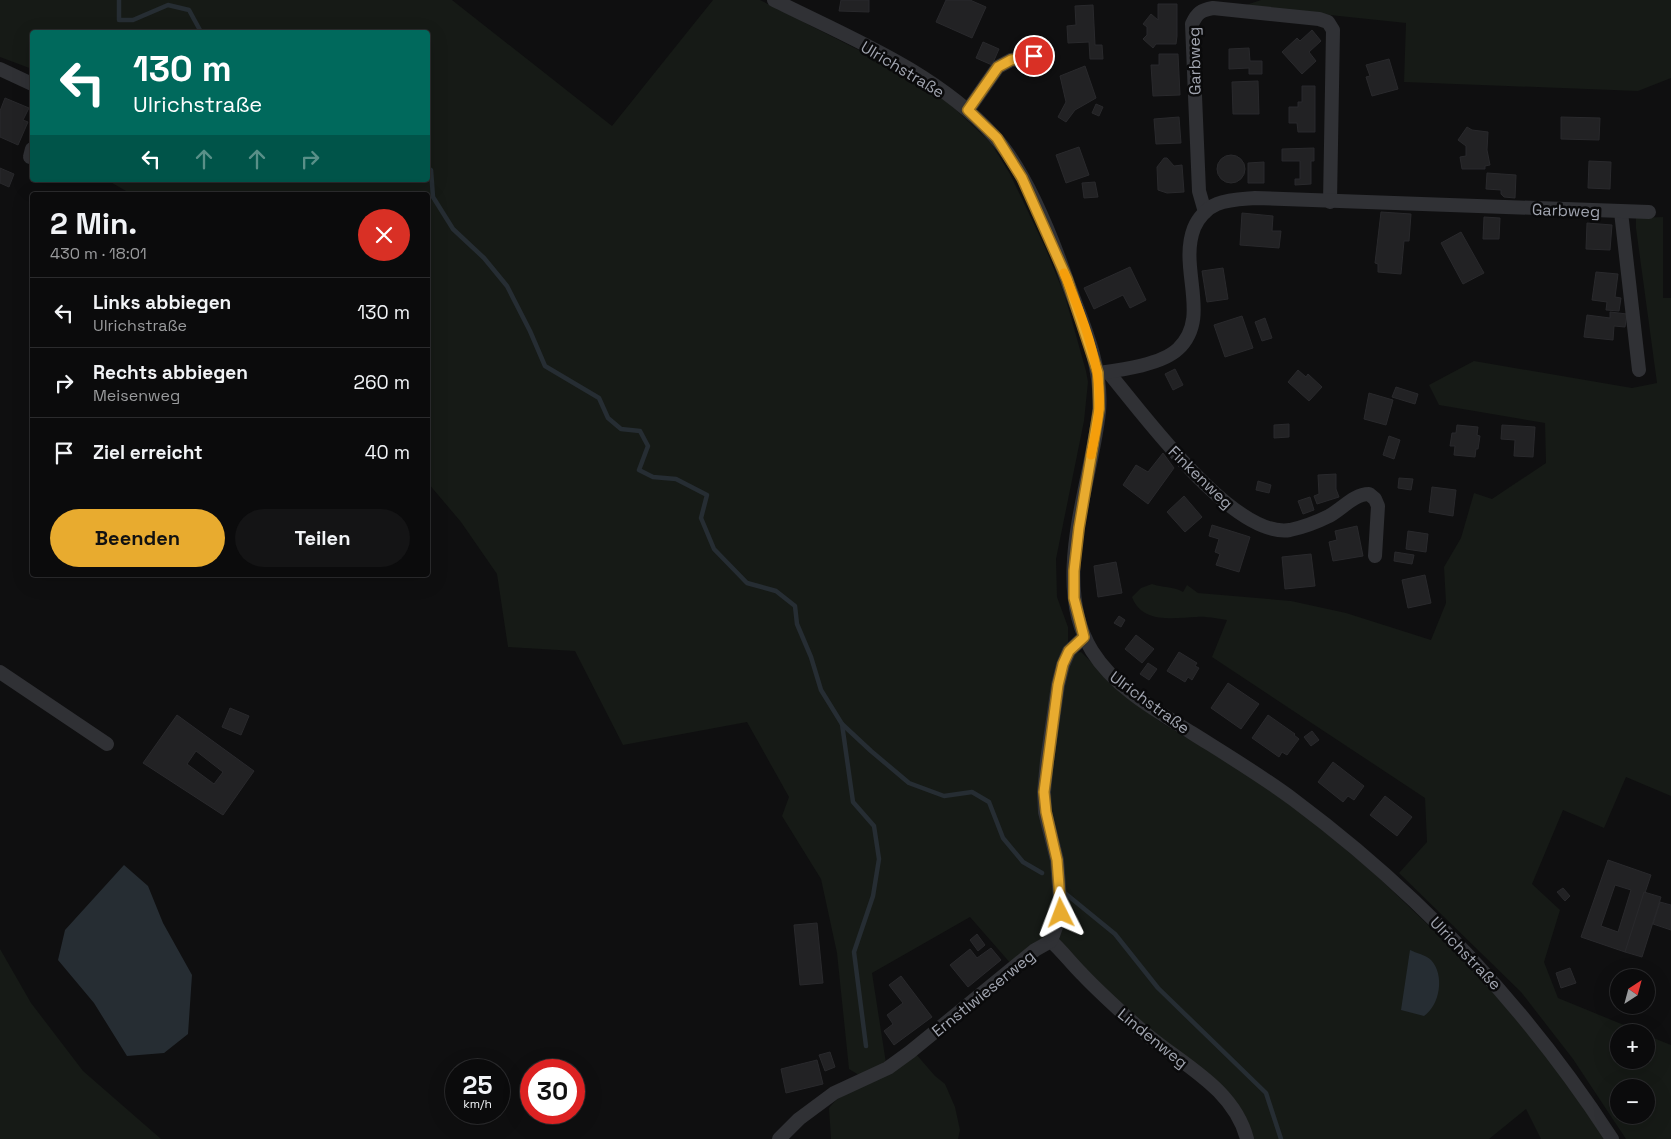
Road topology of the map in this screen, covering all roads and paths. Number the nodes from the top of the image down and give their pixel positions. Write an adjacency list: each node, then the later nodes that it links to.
1 (774, 0): 5 (street, Ulrichstraße)
2 (1034, 56): 5 (street)
3 (0, 69): 4 (street)
4 (30, 83)
5 (968, 110): 11 (street, Ulrichstraße)
6 (1330, 202): 7 (street, Garbweg); 7 (street, Garbweg); 8 (street, Garbweg)
7 (1205, 212): 11 (street)
8 (1621, 212): 9 (street, Garbweg); 10 (street, Garbweg)
9 (1649, 212)
10 (1639, 370)
11 (1103, 373): 12 (street, Finkenweg); 13 (street, Ulrichstraße)
12 (1375, 556)
13 (1084, 637): 16 (street, Ernstlwieserweg); 19 (street, Ulrichstraße)
14 (0, 672): 15 (street)
15 (107, 744)
16 (1051, 941): 17 (street, Ernstlwieserweg); 18 (street, Lindenweg)
17 (779, 1139)
18 (1247, 1139)
19 (1612, 1139)

